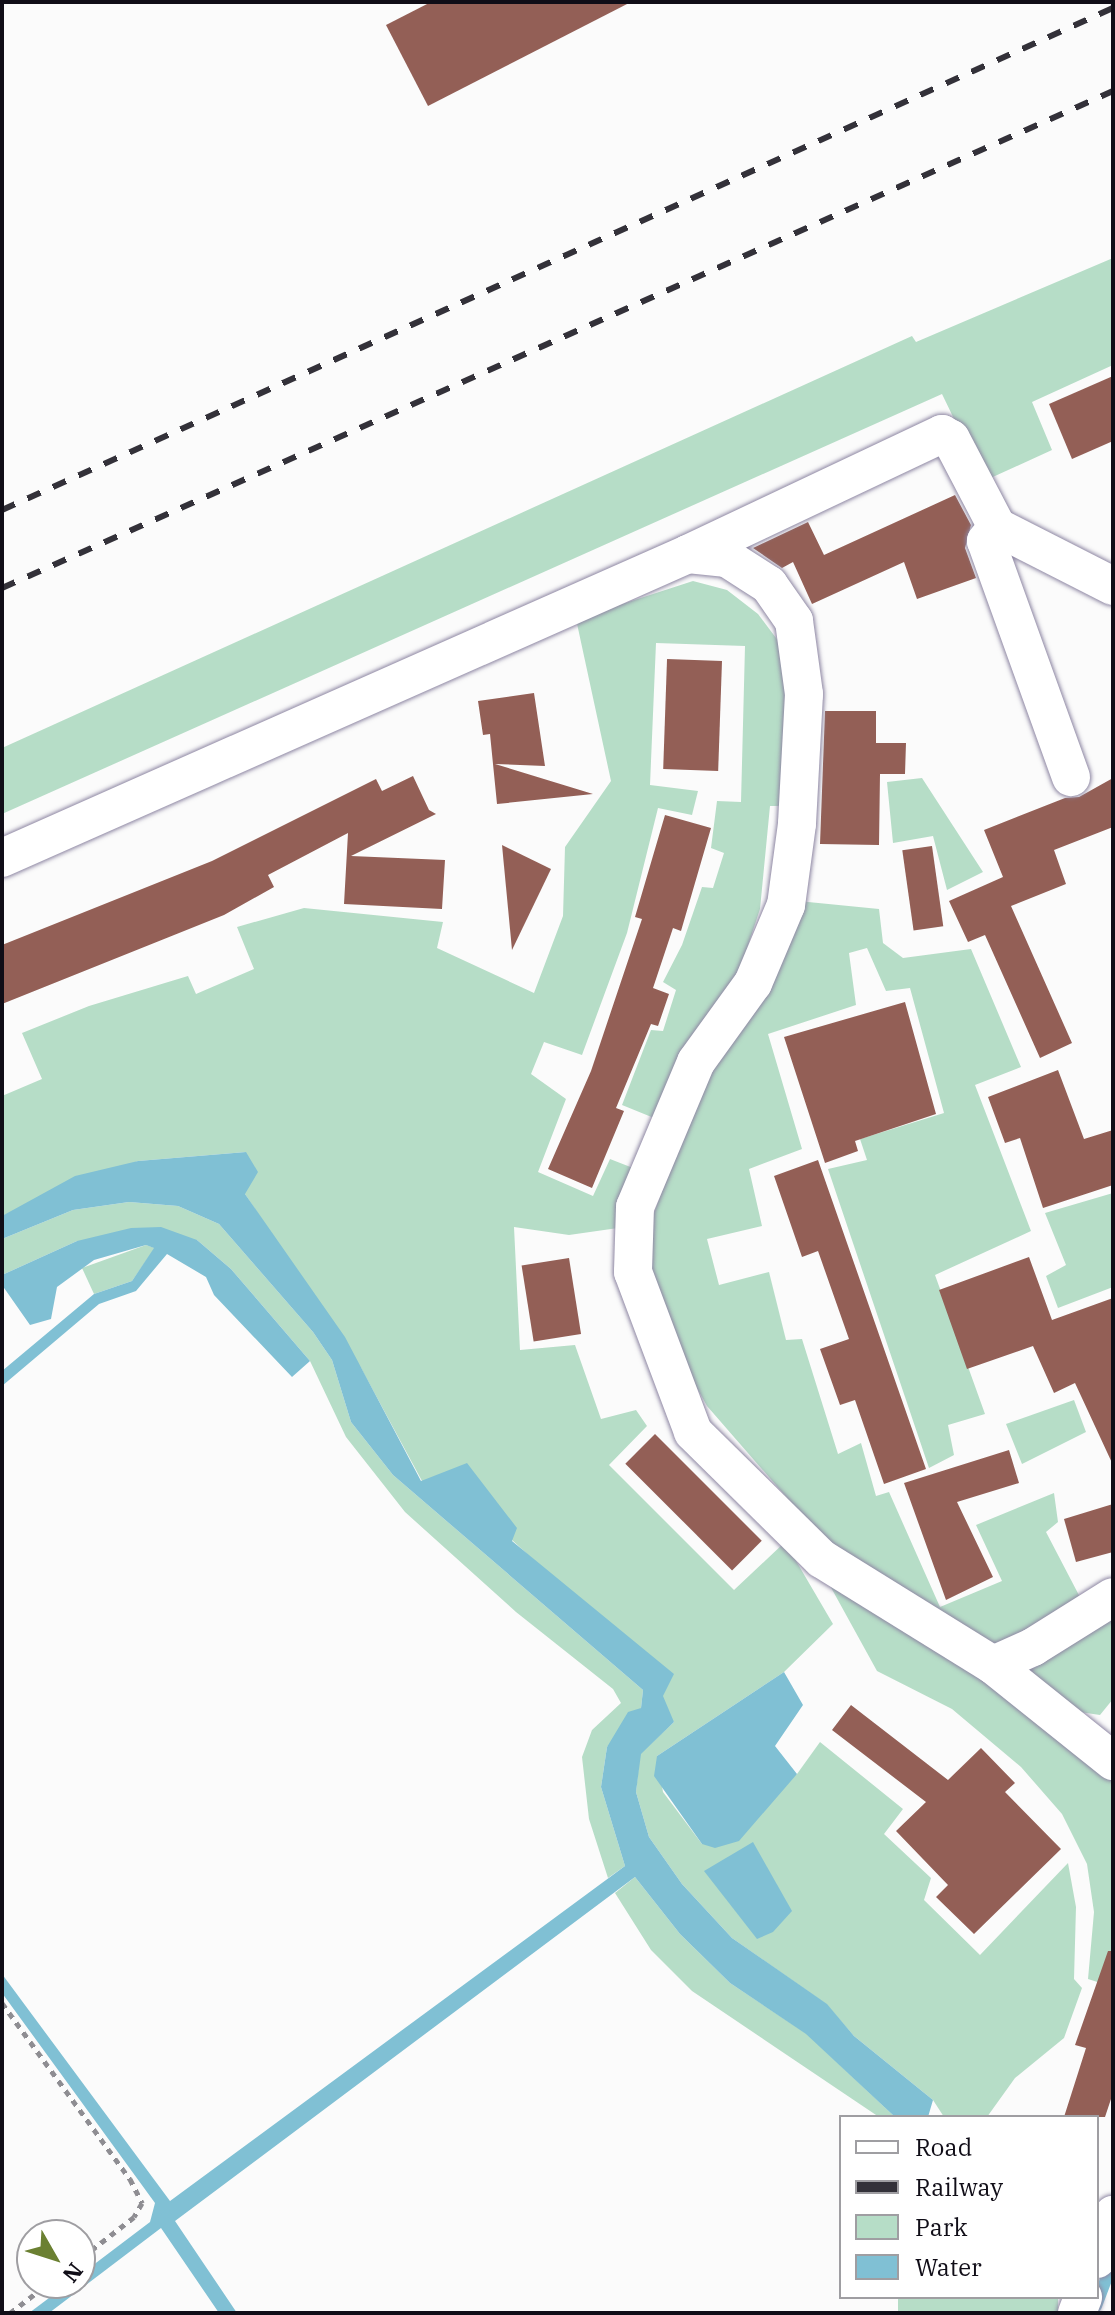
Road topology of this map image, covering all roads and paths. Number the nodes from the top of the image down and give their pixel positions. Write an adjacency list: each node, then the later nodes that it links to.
1 (997, 527): 2 (street); 3 (street); 4 (street)
2 (688, 554): 5 (street); 7 (street)
3 (1113, 586)
4 (1071, 777)
5 (2, 858)
6 (1113, 1597): 7 (street)
7 (993, 1665): 8 (street)
8 (1113, 1761)
9 (2, 2003): 11 (path)
10 (1113, 2215): 12 (street)
11 (96, 2247)
12 (1099, 2254)
13 (28, 2299): 14 (path)
14 (10, 2313)

